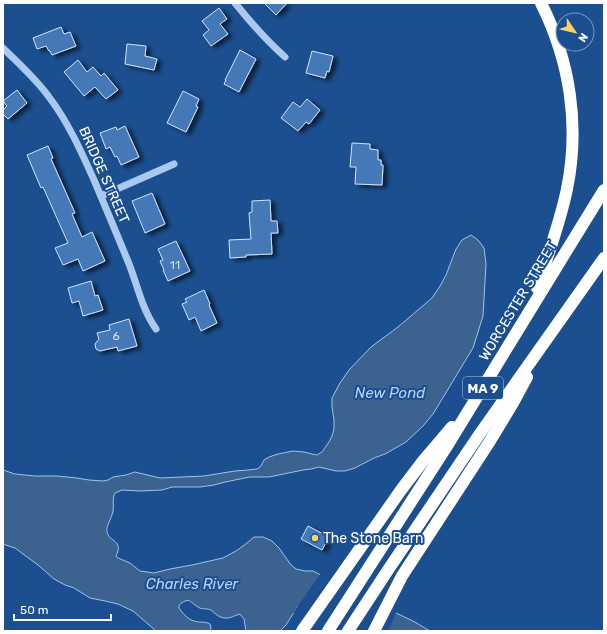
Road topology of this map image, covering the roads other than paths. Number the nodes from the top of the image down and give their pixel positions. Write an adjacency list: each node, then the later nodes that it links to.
1 (235, 3): 4 (street)
2 (541, 3): 11 (highway)
3 (3, 48): 7 (street, BRIDGE STREET)
4 (286, 57)
5 (174, 164): 7 (street)
6 (604, 190): 11 (highway, WORCESTER STREET / MA 9)
7 (101, 196): 12 (street, BRIDGE STREET)
8 (604, 258): 10 (highway, MA 9)
9 (604, 266): 10 (highway)
10 (589, 279): 13 (highway, MA 9)
11 (530, 310): 14 (highway, WORCESTER STREET / MA 9)
12 (156, 329)
13 (548, 336): 17 (highway, MA 9); 18 (highway)
14 (478, 396): 15 (highway); 16 (highway, WORCESTER STREET / MA 9)
15 (302, 631)
16 (328, 631)
17 (348, 631)
18 (374, 631)

